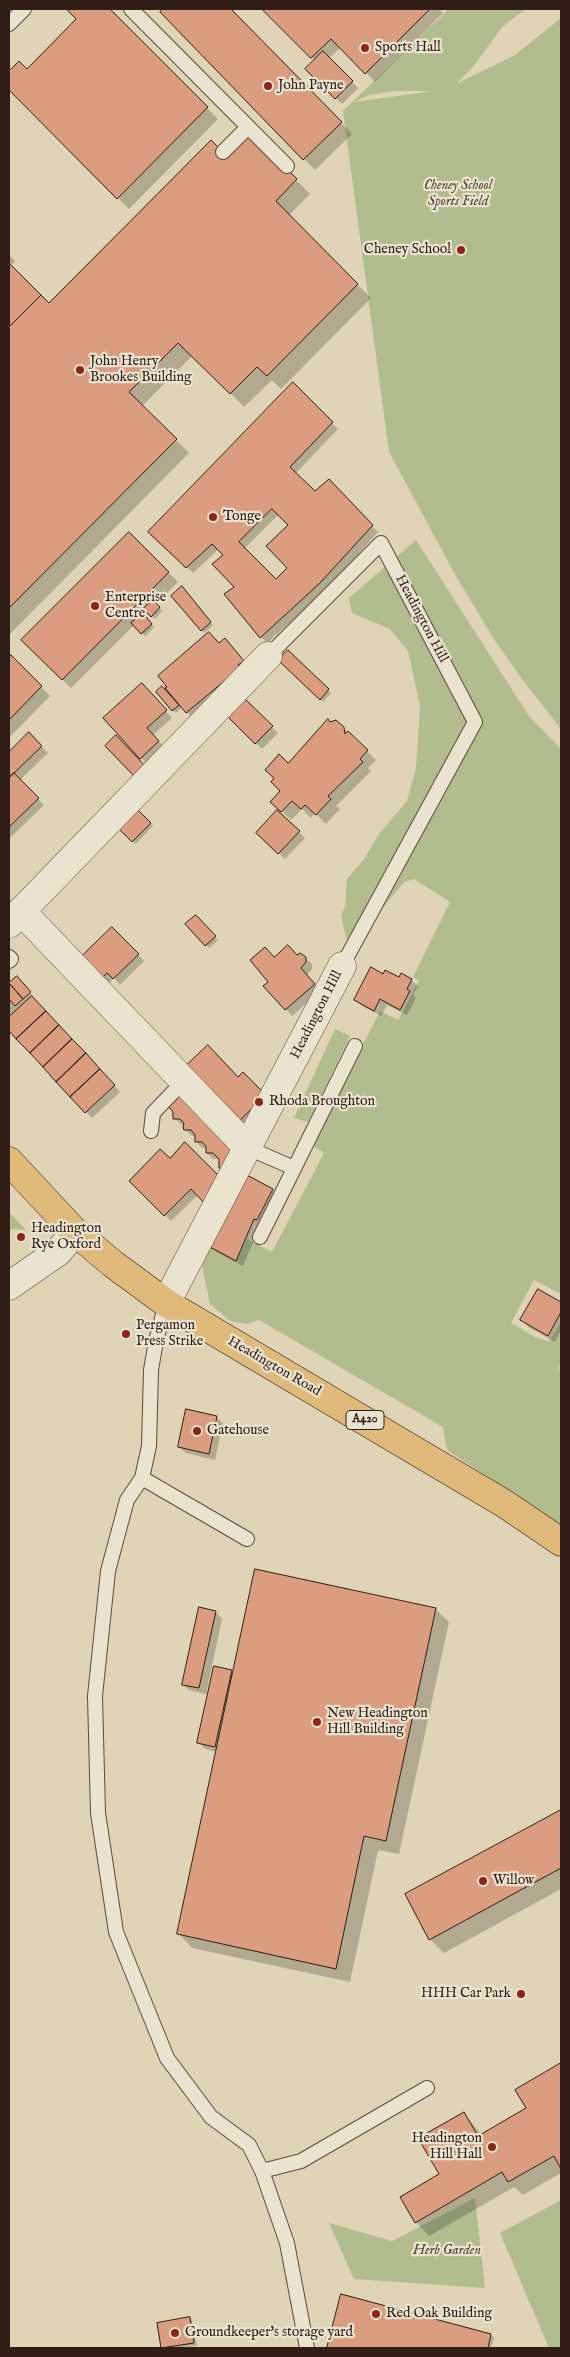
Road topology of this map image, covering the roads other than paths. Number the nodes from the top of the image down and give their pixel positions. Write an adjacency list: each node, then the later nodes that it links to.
1 (24, 9): 3 (lane)
2 (131, 9): 4 (lane)
3 (9, 24)
4 (248, 127): 5 (lane); 6 (lane)
5 (223, 152)
6 (286, 166)
7 (268, 656): 8 (street, Headington Hill); 11 (lane, Headington Hill)
8 (15, 917): 13 (street, Headington Hill)
9 (9, 957): 10 (lane)
10 (9, 961)
11 (342, 966): 15 (street, Headington Hill)
12 (355, 1046): 17 (lane)
13 (184, 1081): 14 (lane); 15 (street, Headington Hill)
14 (151, 1130)
15 (248, 1148): 17 (lane); 21 (street, Headington Hill)
16 (9, 1161): 18 (main road, Headington Road / A420)
17 (294, 1168): 19 (lane)
18 (75, 1232): 20 (street); 21 (main road, Headington Road / A420)
19 (260, 1237)
20 (9, 1286)
21 (166, 1303): 22 (lane); 24 (main road, Headington Road / A420)
22 (142, 1478): 23 (lane); 26 (lane)
23 (247, 1539)
24 (561, 1542)
25 (427, 2088): 26 (lane)
26 (262, 2171): 27 (lane)
27 (307, 2348)

